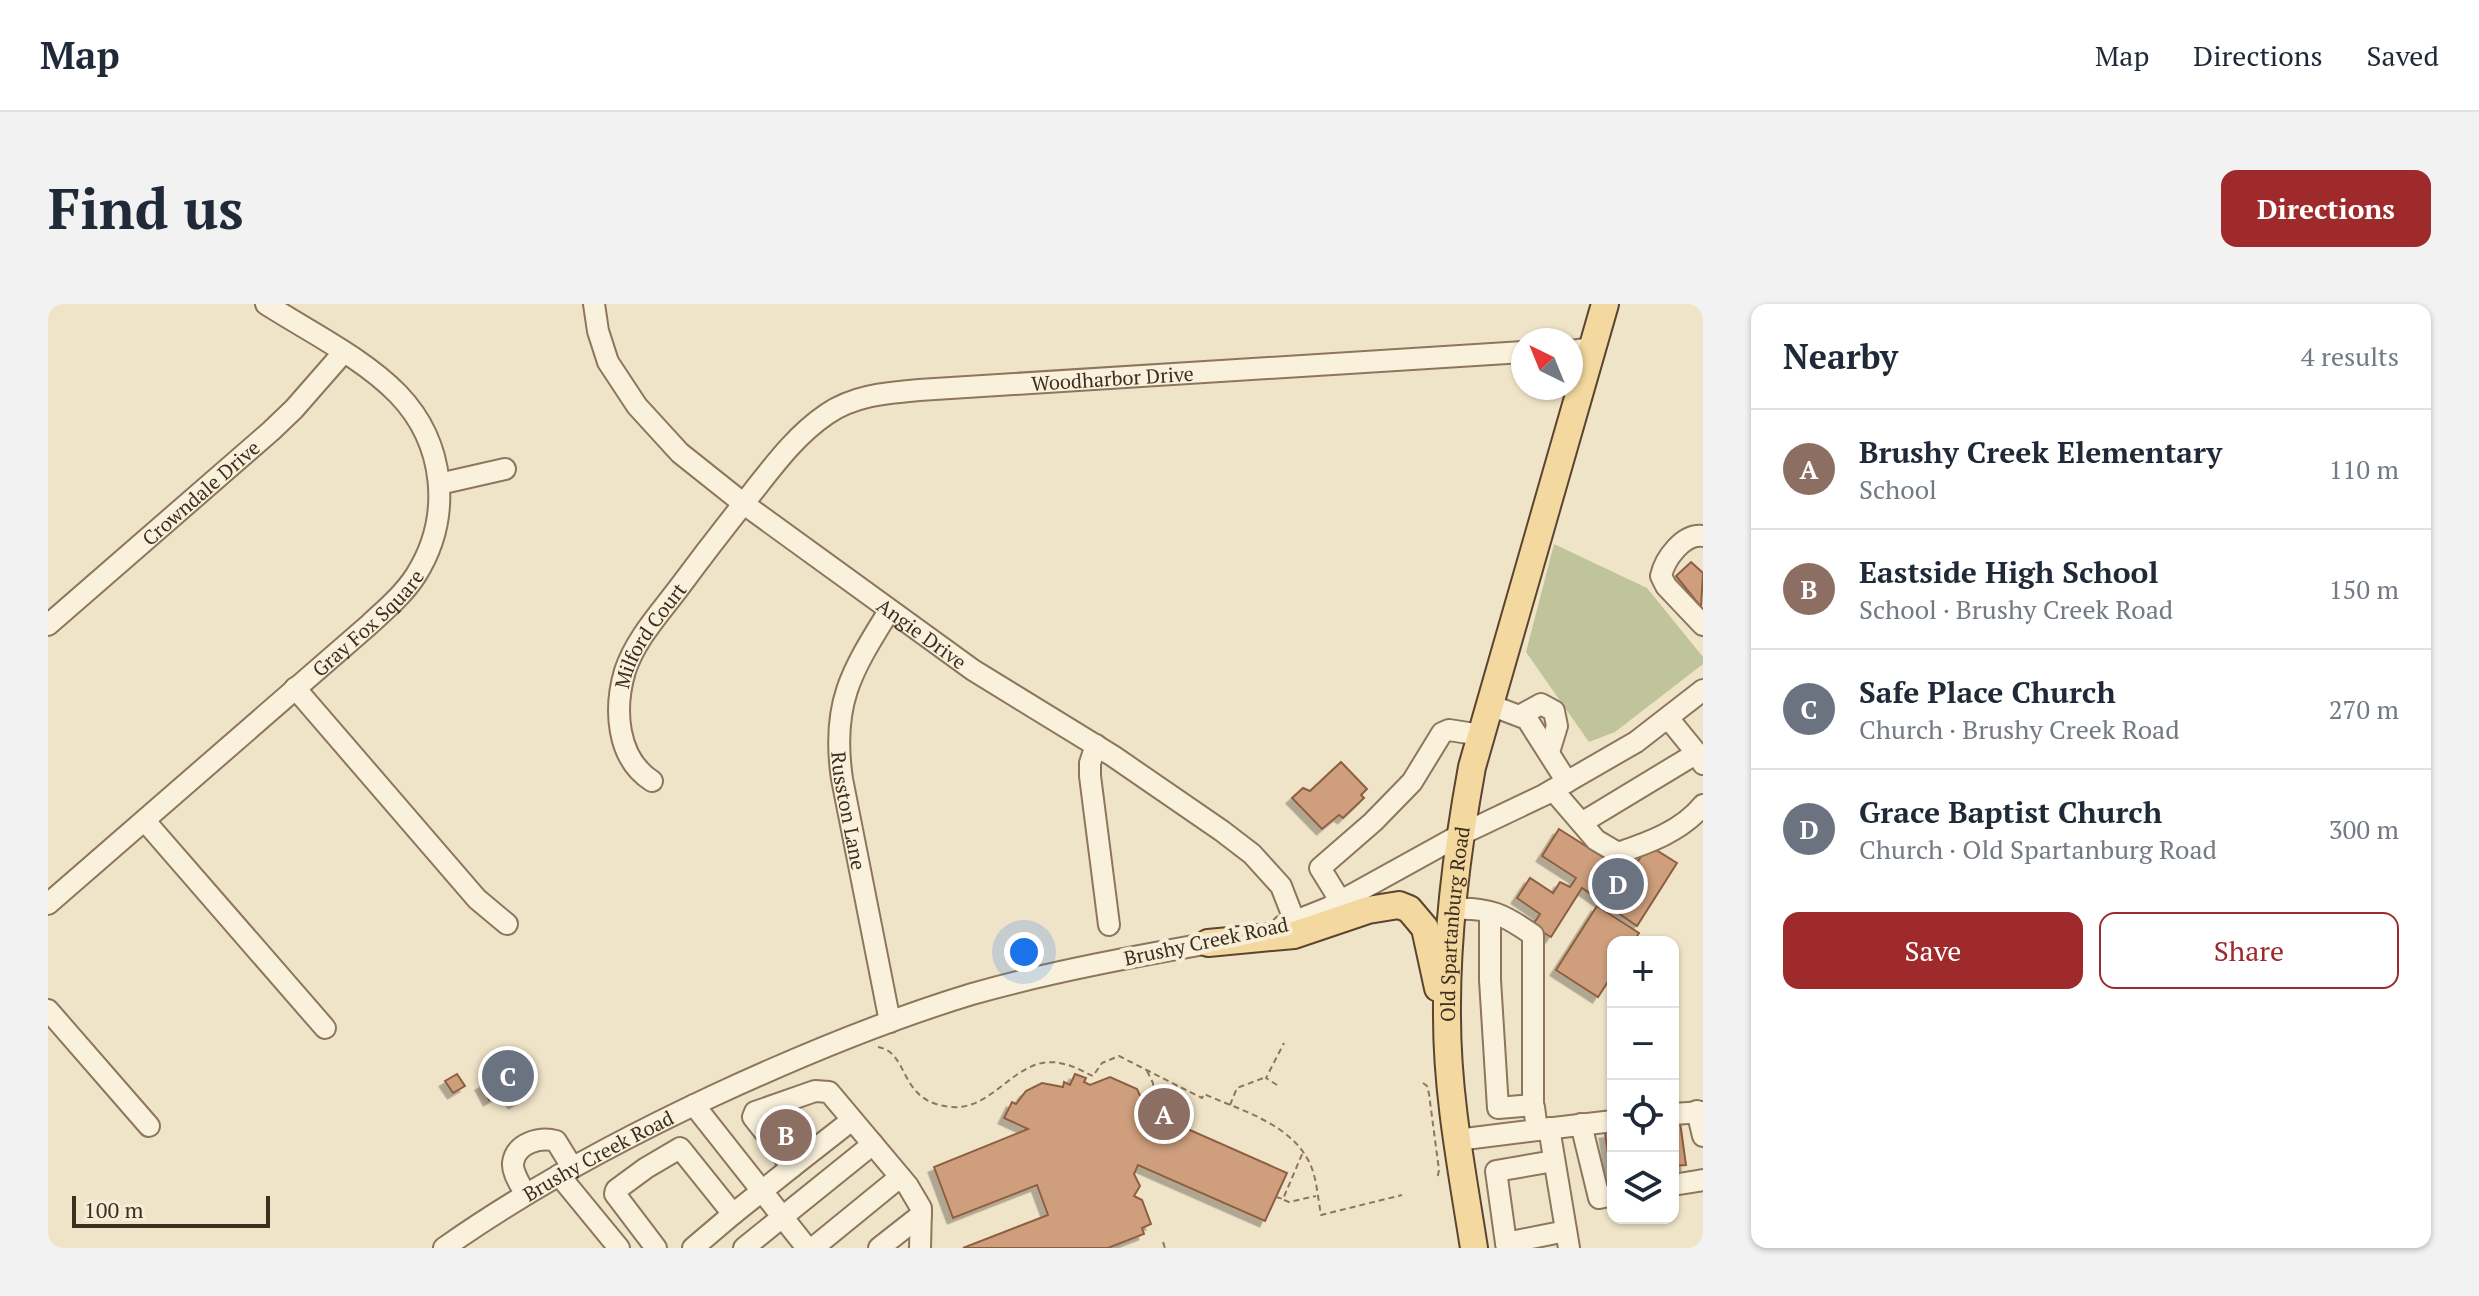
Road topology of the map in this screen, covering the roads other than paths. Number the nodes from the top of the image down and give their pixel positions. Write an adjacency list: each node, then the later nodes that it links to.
1 (266, 304): 5 (street, Gray Fox Square)
2 (594, 304): 10 (street, Angie Drive)
3 (1605, 304): 4 (main road)
4 (1583, 348)
5 (343, 353): 9 (street, Gray Fox Square); 13 (street, Crowndale Drive)
6 (1511, 353): 10 (street, Woodharbor Drive)
7 (1569, 400): 17 (main road)
8 (505, 469): 9 (street)
9 (439, 484): 15 (street, Gray Fox Square)
10 (744, 504): 12 (street, Angie Drive); 22 (street, Milford Court)
11 (1703, 536): 14 (street)
12 (889, 611): 20 (street, Angie Drive); 37 (street, Russton Lane)
13 (48, 625)
14 (1703, 625)
15 (295, 688): 25 (street, Gray Fox Square); 33 (street)
16 (1703, 690): 18 (street, Old Spartanburg Road)
17 (1490, 705): 19 (main road); 23 (street)
18 (1668, 718): 21 (street); 23 (street, Old Spartanburg Road)
19 (1481, 735): 27 (main road); 28 (street)
20 (1096, 745): 32 (street, Angie Drive); 34 (street)
21 (1700, 759): 26 (street)
22 (652, 781)
23 (1560, 786): 26 (street); 27 (street, Old Spartanburg Road)
24 (1703, 805): 26 (street)
25 (145, 821): 29 (street, Gray Fox Square); 38 (street)
26 (1583, 822)
27 (1460, 835): 28 (street, Brushy Creek Road); 30 (main road, Old Spartanburg Road)
28 (1341, 902): 32 (street, Brushy Creek Road)
29 (48, 904)
30 (1453, 909): 31 (street); 39 (main road, Old Spartanburg Road)
31 (1490, 913): 41 (street); 41 (street)
32 (1295, 922): 35 (street, Brushy Creek Road)
33 (507, 924)
34 (1109, 925)
35 (1208, 943): 37 (street, Brushy Creek Road); 39 (main road)
36 (48, 1010): 47 (street)
37 (890, 1022): 40 (street, Brushy Creek Road)
38 (325, 1028)
39 (1447, 1035): 50 (main road, Old Spartanburg Road)
40 (694, 1105): 54 (street, Brushy Creek Road); 58 (street)
41 (1533, 1105): 48 (street)
42 (1700, 1112): 43 (street); 49 (street)
43 (1679, 1114)
44 (852, 1120): 51 (street); 53 (street); 53 (street)
45 (1607, 1122): 46 (street)
46 (1581, 1124): 48 (street); 60 (street)
47 (149, 1126)
48 (1543, 1129): 50 (street); 52 (street)
49 (1703, 1136)
50 (1457, 1140): 75 (main road, Old Spartanburg Road)
51 (873, 1144): 55 (street); 64 (street)
52 (1554, 1161): 61 (street); 67 (street)
53 (792, 1167): 58 (street)
54 (565, 1171): 59 (street, Brushy Creek Road); 59 (street); 69 (street)
55 (900, 1177): 63 (street); 72 (street)
56 (1703, 1180): 57 (street)
57 (1679, 1184)
58 (763, 1190): 62 (street); 64 (street)
59 (525, 1194): 68 (street, Brushy Creek Road)
60 (1606, 1196): 61 (street)
61 (1562, 1206): 65 (street)
62 (733, 1214): 66 (street); 70 (street)
63 (921, 1215): 73 (street); 74 (street)
64 (782, 1217): 71 (street); 72 (street)
65 (1567, 1239): 67 (street)
66 (650, 1240): 69 (street)
67 (1507, 1246)
68 (444, 1248)
69 (620, 1248)
70 (693, 1248)
71 (744, 1248)
72 (810, 1248)
73 (879, 1248)
74 (920, 1248)
75 (1474, 1248)

